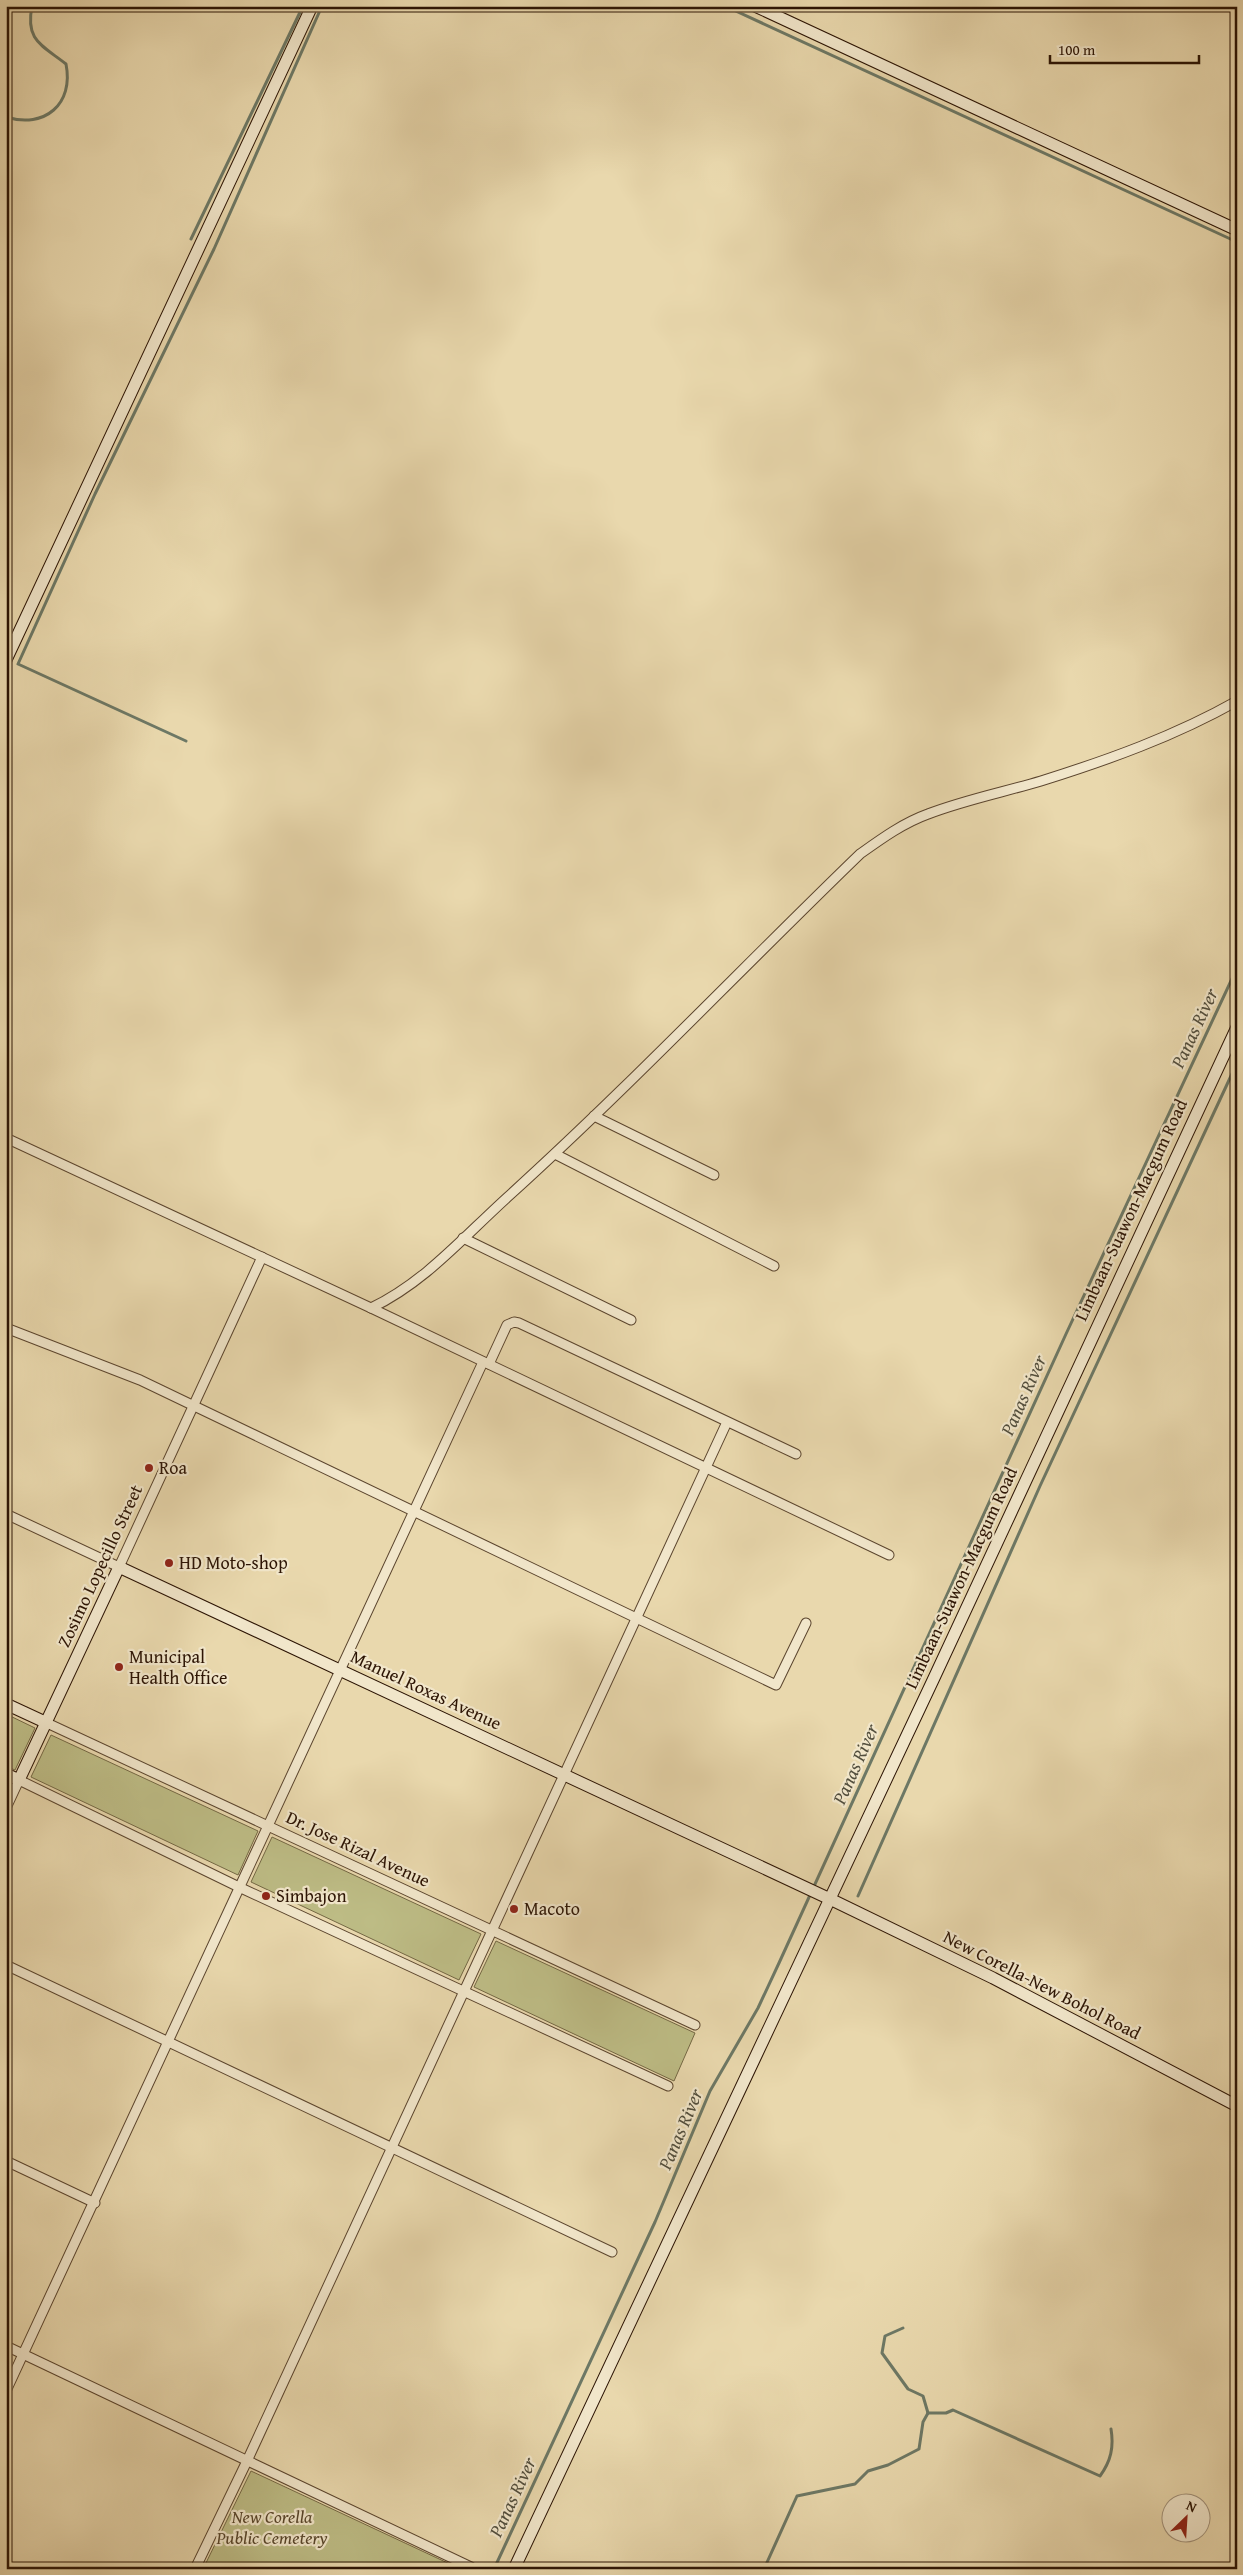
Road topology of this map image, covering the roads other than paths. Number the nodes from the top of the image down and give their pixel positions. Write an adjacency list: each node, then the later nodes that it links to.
1 (312, 6): 4 (street)
2 (755, 6): 3 (street)
3 (1237, 230)
4 (7, 655)
5 (1237, 701): 7 (street)
6 (1237, 1027): 37 (street, Limbaan-Suawon-Macgum Road)
7 (594, 1116): 9 (street); 10 (street)
8 (6, 1138): 12 (street)
9 (555, 1154): 11 (street); 13 (street)
10 (714, 1175)
11 (463, 1238): 14 (street); 15 (street)
12 (262, 1258): 14 (street); 18 (street, Zosimo Lopecillo Street)
13 (774, 1266)
14 (371, 1308): 17 (street)
15 (631, 1320)
16 (6, 1328): 18 (street)
17 (486, 1363): 19 (street); 21 (street); 22 (street)
18 (193, 1406): 22 (street); 25 (street, Zosimo Lopecillo Street)
19 (727, 1422): 20 (street); 21 (street)
20 (796, 1454)
21 (706, 1466): 24 (street); 26 (street)
22 (413, 1512): 26 (street); 28 (street)
23 (6, 1514): 25 (street, Manuel Roxas Avenue)
24 (889, 1554)
25 (119, 1566): 28 (street, Manuel Roxas Avenue); 30 (street, Zosimo Lopecillo Street)
26 (635, 1617): 27 (street); 31 (street)
27 (806, 1622)
28 (341, 1669): 31 (street, Manuel Roxas Avenue); 35 (street)
29 (6, 1704): 30 (street, Dr. Jose Rizal Avenue)
30 (47, 1723): 33 (street, Zosimo Lopecillo Street); 35 (street, Dr. Jose Rizal Avenue)
31 (564, 1773): 37 (street, Manuel Roxas Avenue); 38 (street)
32 (6, 1774): 33 (street)
33 (20, 1780): 34 (street, Zosimo Lopecillo Street); 36 (street)
34 (6, 1808)
35 (269, 1826): 36 (street); 38 (street, Dr. Jose Rizal Avenue)
36 (241, 1888): 40 (street); 42 (street)
37 (830, 1899): 44 (street, New Corella-New Bohol Road); 55 (street, Limbaan-Suawon-Macgum Road)
38 (492, 1930): 40 (street); 41 (street, Dr. Jose Rizal Avenue)
39 (6, 1965): 42 (street)
40 (464, 1991): 43 (street); 45 (street)
41 (695, 2025)
42 (169, 2043): 45 (street); 47 (street)
43 (668, 2086)
44 (1237, 2106)
45 (391, 2149): 48 (street); 52 (street)
46 (6, 2161): 47 (street)
47 (95, 2203): 50 (street)
48 (612, 2252)
49 (6, 2346): 50 (street)
50 (24, 2354): 51 (street); 52 (street)
51 (6, 2391)
52 (248, 2462): 53 (street); 54 (street)
53 (471, 2567)
54 (195, 2569)
55 (514, 2569)

